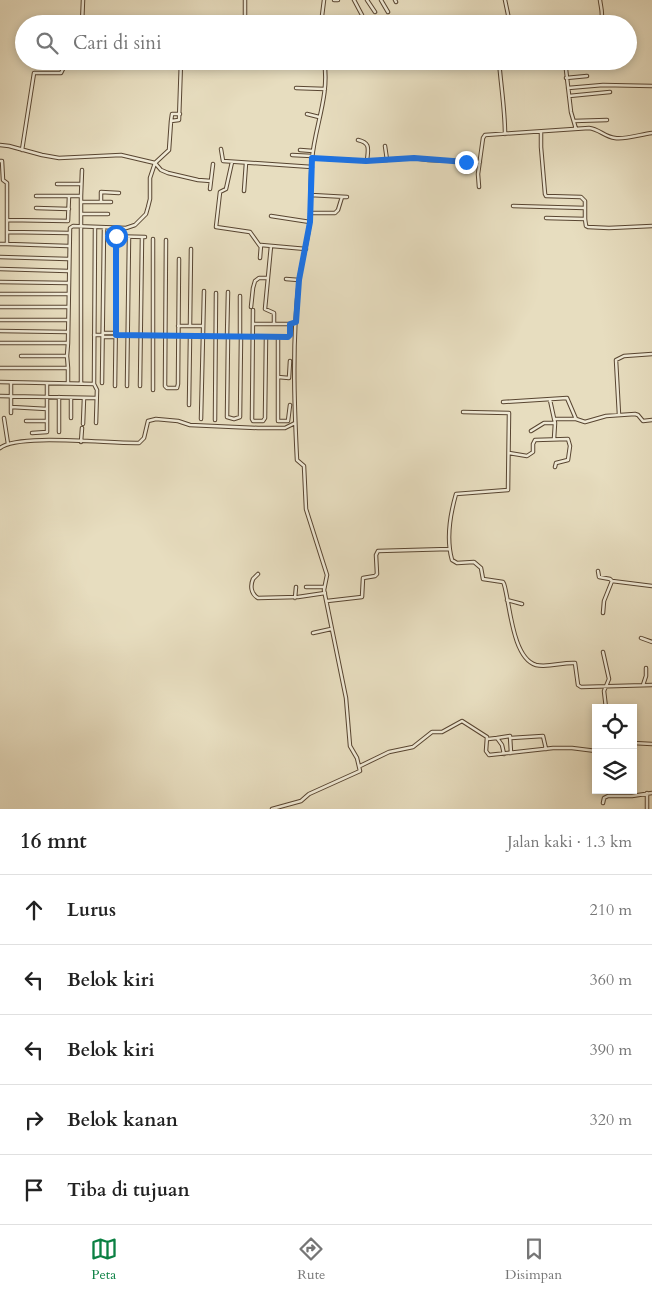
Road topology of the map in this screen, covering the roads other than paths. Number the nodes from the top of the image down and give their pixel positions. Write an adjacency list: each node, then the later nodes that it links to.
1 (83, 0): 13 (street)
2 (245, 0): 14 (street)
3 (324, 0): 15 (street)
4 (334, 0): 5 (street)
5 (338, 0)
6 (354, 0): 16 (street)
7 (367, 0): 11 (street)
8 (381, 0): 12 (street)
9 (505, 0): 17 (street)
10 (600, 0): 18 (street)
11 (375, 12)
12 (388, 12)
13 (82, 15)
14 (245, 15)
15 (322, 15)
16 (362, 15)
17 (508, 15)
18 (602, 15)
19 (63, 70): 46 (street)
20 (181, 70): 32 (street)
21 (326, 70): 29 (street)
22 (499, 70): 41 (street)
23 (565, 70): 25 (street)
24 (587, 76): 25 (street)
25 (566, 78): 28 (street)
26 (652, 86): 28 (street)
27 (296, 88): 29 (street)
28 (568, 88): 31 (street)
29 (325, 89): 34 (street)
30 (610, 92): 31 (street)
31 (569, 96): 37 (street)
32 (180, 114): 36 (street); 36 (street)
33 (307, 114): 34 (street)
34 (319, 117): 48 (street)
35 (607, 120): 37 (street)
36 (171, 121): 56 (street)
37 (574, 121): 38 (street)
38 (576, 129): 39 (street); 40 (street)
39 (541, 132): 41 (street); 79 (street)
40 (652, 133)
41 (506, 134): 55 (street)
42 (358, 140): 53 (street)
43 (0, 145): 46 (street)
44 (385, 146): 51 (street)
45 (221, 149): 54 (street)
46 (22, 150): 56 (street)
47 (300, 150): 48 (street)
48 (313, 151): 50 (street)
49 (292, 155): 50 (street)
50 (312, 157): 53 (street); 59 (street)
51 (387, 160): 53 (street); 55 (street)
52 (0, 161): 87 (street)
53 (367, 161)
54 (232, 162): 57 (street); 103 (street)
55 (480, 162): 64 (street)
56 (155, 163): 61 (street); 91 (street)
57 (246, 163): 59 (street); 66 (street)
58 (212, 164): 61 (street)
59 (312, 167): 68 (street)
60 (82, 170): 63 (street)
61 (211, 181): 65 (street)
62 (57, 184): 63 (street)
63 (82, 184): 71 (street)
64 (479, 187)
65 (210, 189)
66 (244, 191)
67 (119, 193): 75 (street)
68 (311, 195): 72 (street); 83 (street)
69 (36, 196): 70 (street)
70 (69, 196): 71 (street); 80 (street)
71 (81, 196): 74 (street)
72 (342, 197): 73 (street); 83 (street)
73 (347, 197)
74 (81, 202): 75 (street); 81 (street)
75 (100, 202): 76 (street)
76 (111, 202)
77 (513, 206): 79 (street)
78 (36, 208): 80 (street)
79 (585, 208): 86 (street)
80 (69, 209): 87 (street)
81 (81, 214): 82 (street); 90 (street)
82 (108, 214)
83 (310, 214): 88 (street)
84 (271, 216): 88 (street)
85 (546, 218): 86 (street)
86 (585, 219): 89 (street)
87 (7, 220): 93 (street)
88 (310, 222): 106 (street)
89 (652, 226)
90 (81, 227): 91 (street); 94 (street); 166 (street)
91 (95, 227): 137 (street)
92 (104, 229): 95 (street)
93 (8, 232): 94 (street); 101 (street)
94 (69, 233): 102 (street)
95 (104, 236): 96 (street); 138 (street)
96 (116, 236): 97 (street); 139 (street)
97 (129, 236): 140 (street); 141 (street)
98 (154, 239): 142 (street)
99 (166, 240): 143 (street)
100 (0, 244): 101 (street)
101 (7, 244): 102 (street)
102 (68, 246): 109 (street)
103 (260, 246): 104 (street); 108 (street)
104 (271, 246): 106 (street); 113 (street)
105 (191, 249): 133 (street)
106 (306, 249): 115 (street)
107 (0, 257): 109 (street)
108 (260, 258)
109 (68, 259): 112 (street)
110 (179, 259): 132 (street)
111 (0, 269): 112 (street)
112 (68, 270): 117 (street)
113 (268, 278): 129 (street); 130 (street)
114 (286, 279): 115 (street)
115 (299, 280): 128 (street)
116 (0, 282): 117 (street)
117 (68, 283): 122 (street)
118 (204, 291): 134 (street)
119 (216, 292): 147 (street)
120 (228, 292): 148 (street)
121 (0, 294): 122 (street)
122 (68, 294): 125 (street)
123 (240, 296): 149 (street)
124 (0, 307): 125 (street)
125 (68, 307): 127 (street)
126 (0, 320): 127 (street)
127 (68, 320): 136 (street)
128 (296, 322): 131 (street); 200 (street)
129 (253, 324): 130 (street); 150 (street)
130 (274, 324): 131 (street)
131 (290, 324): 152 (street)
132 (178, 326): 133 (street); 144 (street)
133 (190, 326): 134 (street)
134 (204, 326): 146 (street)
135 (0, 331): 136 (street)
136 (68, 332): 153 (street)
137 (94, 335): 138 (street); 168 (street)
138 (103, 335): 139 (street); 167 (street)
139 (116, 335): 140 (street); 169 (street)
140 (128, 336): 141 (street); 170 (street)
141 (140, 336): 142 (street); 171 (street)
142 (154, 336): 143 (street); 172 (street)
143 (166, 336): 144 (street); 144 (street)
144 (178, 337): 145 (street)
145 (190, 337): 146 (street); 182 (street)
146 (203, 337): 147 (street); 191 (street)
147 (215, 337): 148 (street); 193 (street)
148 (228, 337): 149 (street); 149 (street)
149 (240, 337): 150 (street)
150 (253, 337): 151 (street); 151 (street)
151 (266, 337): 152 (street)
152 (278, 337): 161 (street)
153 (68, 343): 154 (street); 157 (street)
154 (0, 344)
155 (652, 354): 188 (street)
156 (21, 356): 157 (street)
157 (67, 356): 160 (street)
158 (290, 361): 161 (street)
159 (0, 368): 160 (street)
160 (68, 368): 165 (street)
161 (278, 377): 183 (street)
162 (0, 382): 163 (street)
163 (11, 383): 164 (street); 174 (street)
164 (47, 383): 165 (street); 175 (street)
165 (68, 383): 166 (street)
166 (80, 383): 168 (street)
167 (102, 383)
168 (94, 384): 179 (street)
169 (115, 386)
170 (127, 386)
171 (140, 386)
172 (153, 390)
173 (0, 396): 174 (street)
174 (11, 397): 175 (street); 184 (street)
175 (47, 397): 176 (street); 185 (street)
176 (60, 397): 177 (street); 206 (street)
177 (71, 398): 178 (street); 190 (street)
178 (84, 398): 179 (street); 202 (street)
179 (96, 398): 199 (street)
180 (550, 400): 181 (street); 192 (street); 194 (street)
181 (503, 402)
182 (189, 405)
183 (290, 405)
184 (11, 407): 185 (street); 187 (street)
185 (47, 409): 197 (street)
186 (463, 412): 212 (street)
187 (10, 413)
188 (619, 415): 194 (street); 195 (street)
189 (4, 418): 210 (street)
190 (72, 418)
191 (201, 419)
192 (554, 419): 194 (street); 201 (street)
193 (214, 420)
194 (576, 420)
195 (652, 420)
196 (26, 421): 197 (street)
197 (47, 421): 207 (street)
198 (535, 422): 203 (street)
199 (96, 423)
200 (295, 423): 209 (street); 220 (street)
201 (554, 423): 203 (street); 208 (street)
202 (83, 424)
203 (539, 425): 205 (street)
204 (82, 428): 209 (street)
205 (531, 431)
206 (59, 432)
207 (32, 433)
208 (554, 439): 212 (street); 213 (street)
209 (82, 442): 210 (street)
210 (8, 444): 211 (street)
211 (0, 448)
212 (509, 454): 214 (street)
213 (555, 467)
214 (449, 549): 224 (street); 225 (street)
215 (598, 571): 217 (street)
216 (258, 574): 223 (street)
217 (612, 582): 218 (street); 227 (street)
218 (652, 586)
219 (296, 587): 223 (street)
220 (324, 587): 221 (street); 222 (street)
221 (306, 588)
222 (325, 593): 223 (street); 225 (street)
223 (295, 598)
224 (507, 600): 226 (street); 236 (street)
225 (327, 601): 228 (street)
226 (522, 604)
227 (603, 613)
228 (331, 629): 229 (street); 247 (street)
229 (313, 633)
230 (641, 638): 231 (street)
231 (652, 642)
232 (603, 652): 236 (street)
233 (646, 668): 234 (street)
234 (643, 685): 235 (street); 236 (street)
235 (652, 685)
236 (605, 687): 237 (street)
237 (606, 704)
238 (497, 738): 239 (street); 240 (street); 246 (street)
239 (511, 738): 243 (street); 245 (street)
240 (488, 739): 246 (street); 247 (street)
241 (637, 744): 242 (street)
242 (652, 744)
243 (546, 749): 244 (street); 245 (street)
244 (592, 750)
245 (510, 753): 246 (street)
246 (504, 754)
247 (359, 766): 251 (street)
248 (647, 793): 249 (street); 250 (street); 252 (street)
249 (652, 793)
250 (603, 803)
251 (272, 809)
252 (647, 809)

